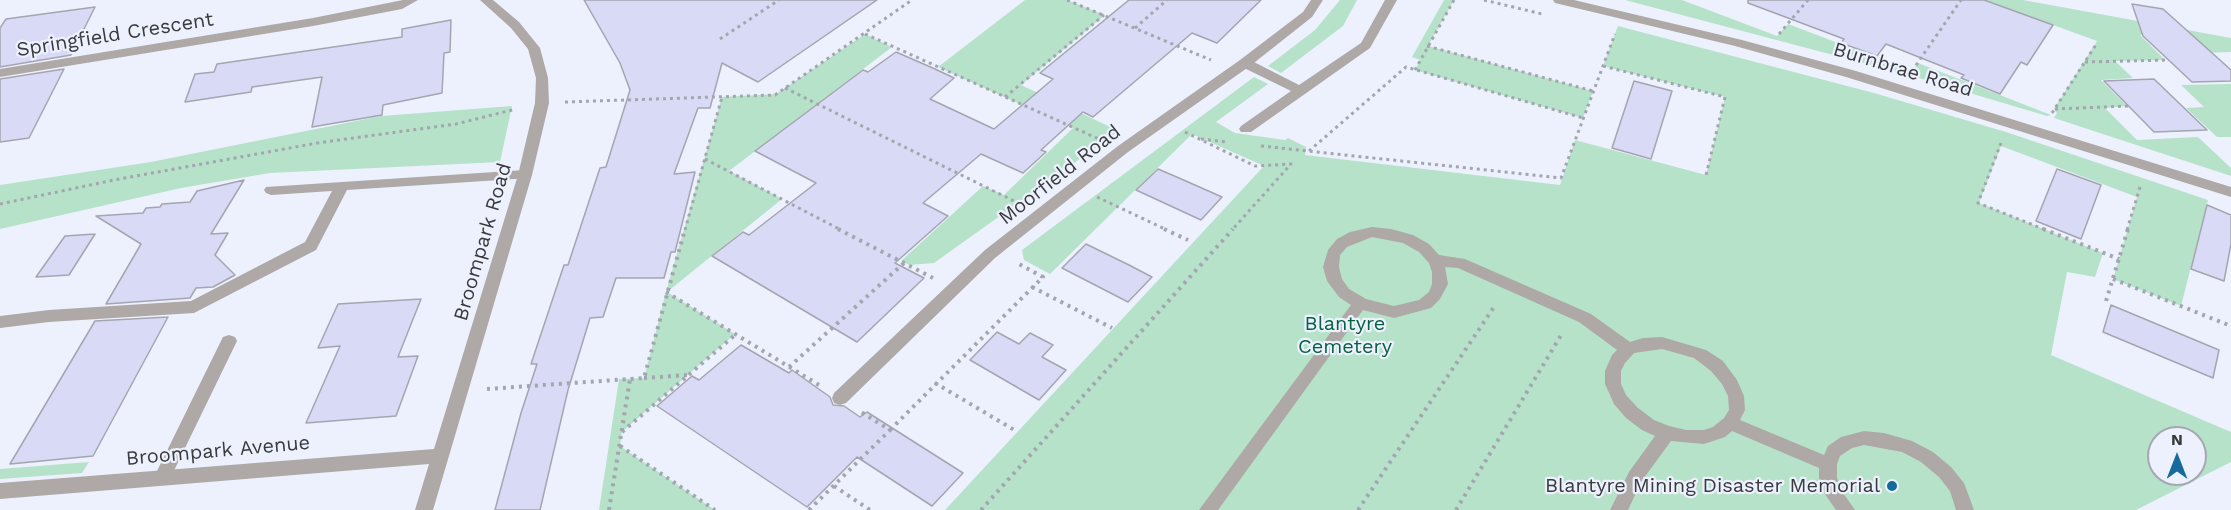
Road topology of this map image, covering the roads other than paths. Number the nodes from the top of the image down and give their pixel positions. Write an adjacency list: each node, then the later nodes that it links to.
1 (412, 0): 7 (street, Springfield Crescent)
2 (486, 0): 10 (street, Broompark Road)
3 (1317, 0): 6 (street, Moorfield Road)
4 (1391, 0): 8 (street)
5 (1559, 0): 13 (street, Burnbrae Road)
6 (1240, 67): 8 (street); 19 (street, Moorfield Road)
7 (0, 73)
8 (1300, 91): 9 (street)
9 (1246, 129)
10 (525, 176): 11 (street); 22 (street, Broompark Road)
11 (342, 186): 12 (street); 16 (street)
12 (271, 190)
13 (2231, 192)
14 (1435, 260): 15 (street); 15 (street); 18 (street)
15 (1360, 303): 27 (street)
16 (0, 322)
17 (228, 341): 24 (street)
18 (1628, 349): 20 (street); 21 (street)
19 (840, 398)
20 (1731, 423): 21 (street); 23 (street)
21 (1667, 433): 28 (street)
22 (440, 456): 24 (street, Broompark Avenue); 26 (street, Broompark Road)
23 (1828, 464): 29 (street); 30 (street)
24 (162, 478): 25 (street, Broompark Avenue)
25 (0, 491)
26 (424, 510)
27 (1208, 510)
28 (1618, 510)
29 (1846, 510)
30 (1965, 510)

